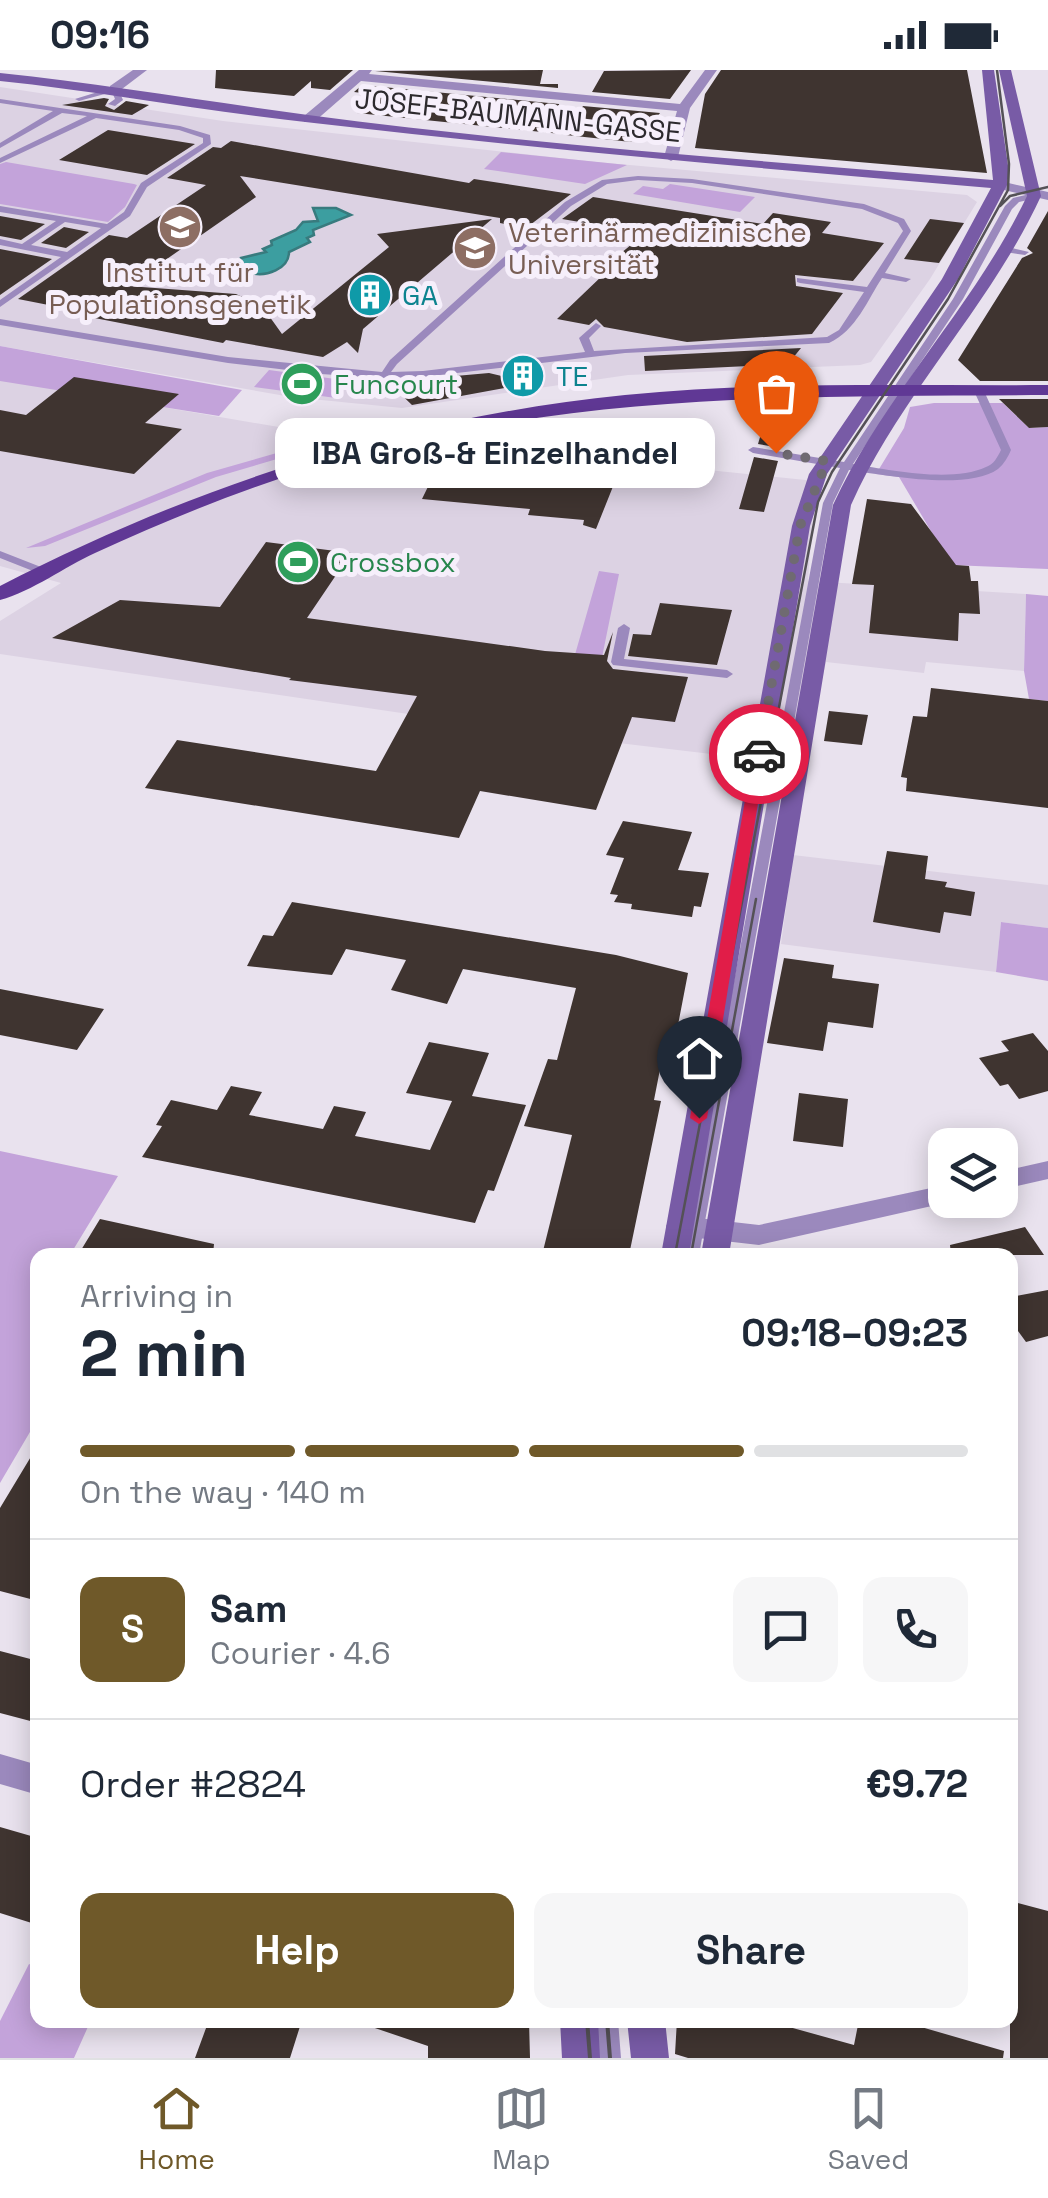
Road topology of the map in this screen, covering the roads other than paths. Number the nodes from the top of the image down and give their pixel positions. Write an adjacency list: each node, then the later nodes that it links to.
1 (141, 70): 8 (street)
2 (711, 70): 10 (street)
3 (988, 70): 18 (main road)
4 (1005, 70): 19 (main road)
5 (363, 74): 10 (street); 13 (street)
6 (0, 78): 8 (main road, JOSEF-BAUMANN-GASSE)
7 (81, 98): 8 (lane)
8 (115, 98): 13 (main road, JOSEF-BAUMANN-GASSE)
9 (0, 102): 11 (lane)
10 (684, 108): 16 (street)
11 (62, 109): 12 (lane); 14 (lane)
12 (96, 114): 15 (lane); 22 (lane)
13 (309, 119): 16 (main road, JOSEF-BAUMANN-GASSE)
14 (4, 144): 15 (lane)
15 (26, 149): 17 (lane)
16 (672, 157): 18 (main road, JOSEF-BAUMANN-GASSE)
17 (0, 160)
18 (1000, 185): 19 (street); 36 (main road)
19 (1041, 189): 36 (main road); 36 (lane)
20 (0, 208): 21 (lane)
21 (64, 219): 22 (lane); 24 (lane)
22 (108, 227): 25 (lane)
23 (0, 242): 24 (lane)
24 (23, 246): 25 (lane)
25 (67, 255): 30 (lane)
26 (882, 275): 27 (lane); 29 (lane); 34 (lane)
27 (906, 279)
28 (800, 280): 29 (lane)
29 (872, 290): 33 (lane)
30 (0, 304)
31 (0, 322): 34 (lane)
32 (596, 326): 33 (lane)
33 (592, 354): 34 (lane)
34 (386, 375)
35 (1048, 378): 36 (main road)
36 (896, 385): 38 (main road); 40 (main road); 40 (main road); 42 (main road)
37 (1048, 390): 38 (main road)
38 (979, 391): 40 (lane)
39 (753, 450): 40 (lane)
40 (844, 464): 50 (main road); 50 (main road)
41 (0, 554): 42 (lane)
42 (35, 567): 43 (main road); 44 (main road)
43 (0, 578)
44 (0, 594)
45 (624, 628): 46 (lane)
46 (727, 674)
47 (1044, 1178): 48 (street)
48 (1018, 1180)
49 (928, 1198): 50 (street)
50 (700, 1239)
51 (0, 1769): 52 (street)
52 (30, 1778)
53 (579, 2028): 56 (main road)
54 (608, 2028): 57 (lane)
55 (647, 2028): 58 (main road)
56 (581, 2058)
57 (610, 2058)
58 (650, 2058)

